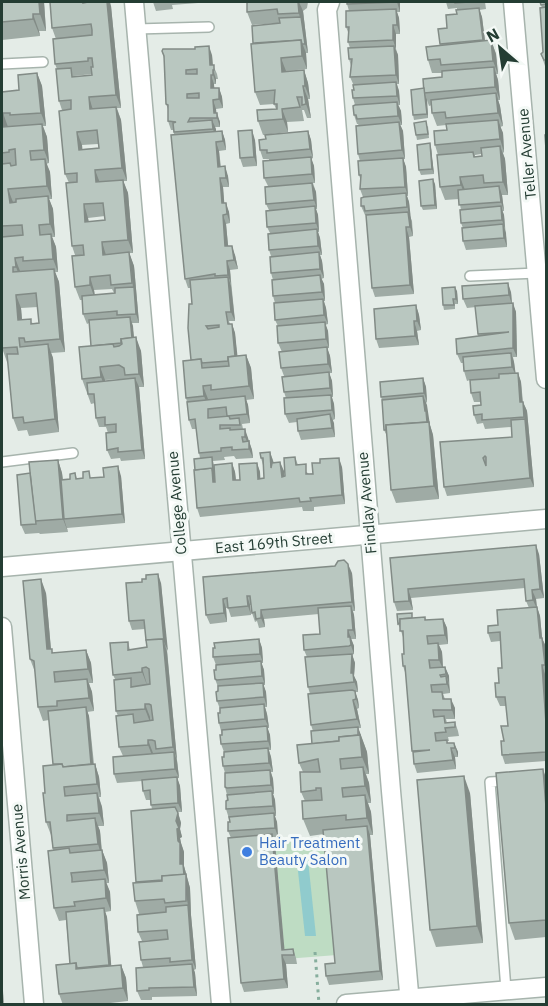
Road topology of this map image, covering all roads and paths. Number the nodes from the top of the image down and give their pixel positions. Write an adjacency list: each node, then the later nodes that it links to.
1 (134, 2): 5 (street, College Avenue)
2 (330, 2): 14 (street, Findlay Avenue)
3 (513, 2): 8 (street, Teller Avenue)
4 (209, 27): 5 (lane)
5 (136, 29): 15 (street, College Avenue)
6 (43, 62): 7 (lane)
7 (2, 64)
8 (537, 273): 9 (lane); 10 (street, Teller Avenue)
9 (470, 276)
10 (546, 379)
11 (73, 453): 12 (lane)
12 (2, 462)
13 (546, 519): 14 (street, East 169th Street)
14 (370, 534): 15 (street, East 169th Street); 23 (street, Findlay Avenue)
15 (182, 551): 16 (street, East 169th Street); 25 (street, College Avenue)
16 (2, 567)
17 (2, 627): 18 (street, Morris Avenue)
18 (8, 777): 24 (street, Morris Avenue)
19 (524, 780): 22 (lane)
20 (315, 952): 26 (path)
21 (546, 987): 22 (street)
22 (506, 990): 23 (street)
23 (410, 1002): 27 (street)
24 (34, 1005)
25 (221, 1005)
26 (319, 1005)
27 (346, 1005)

